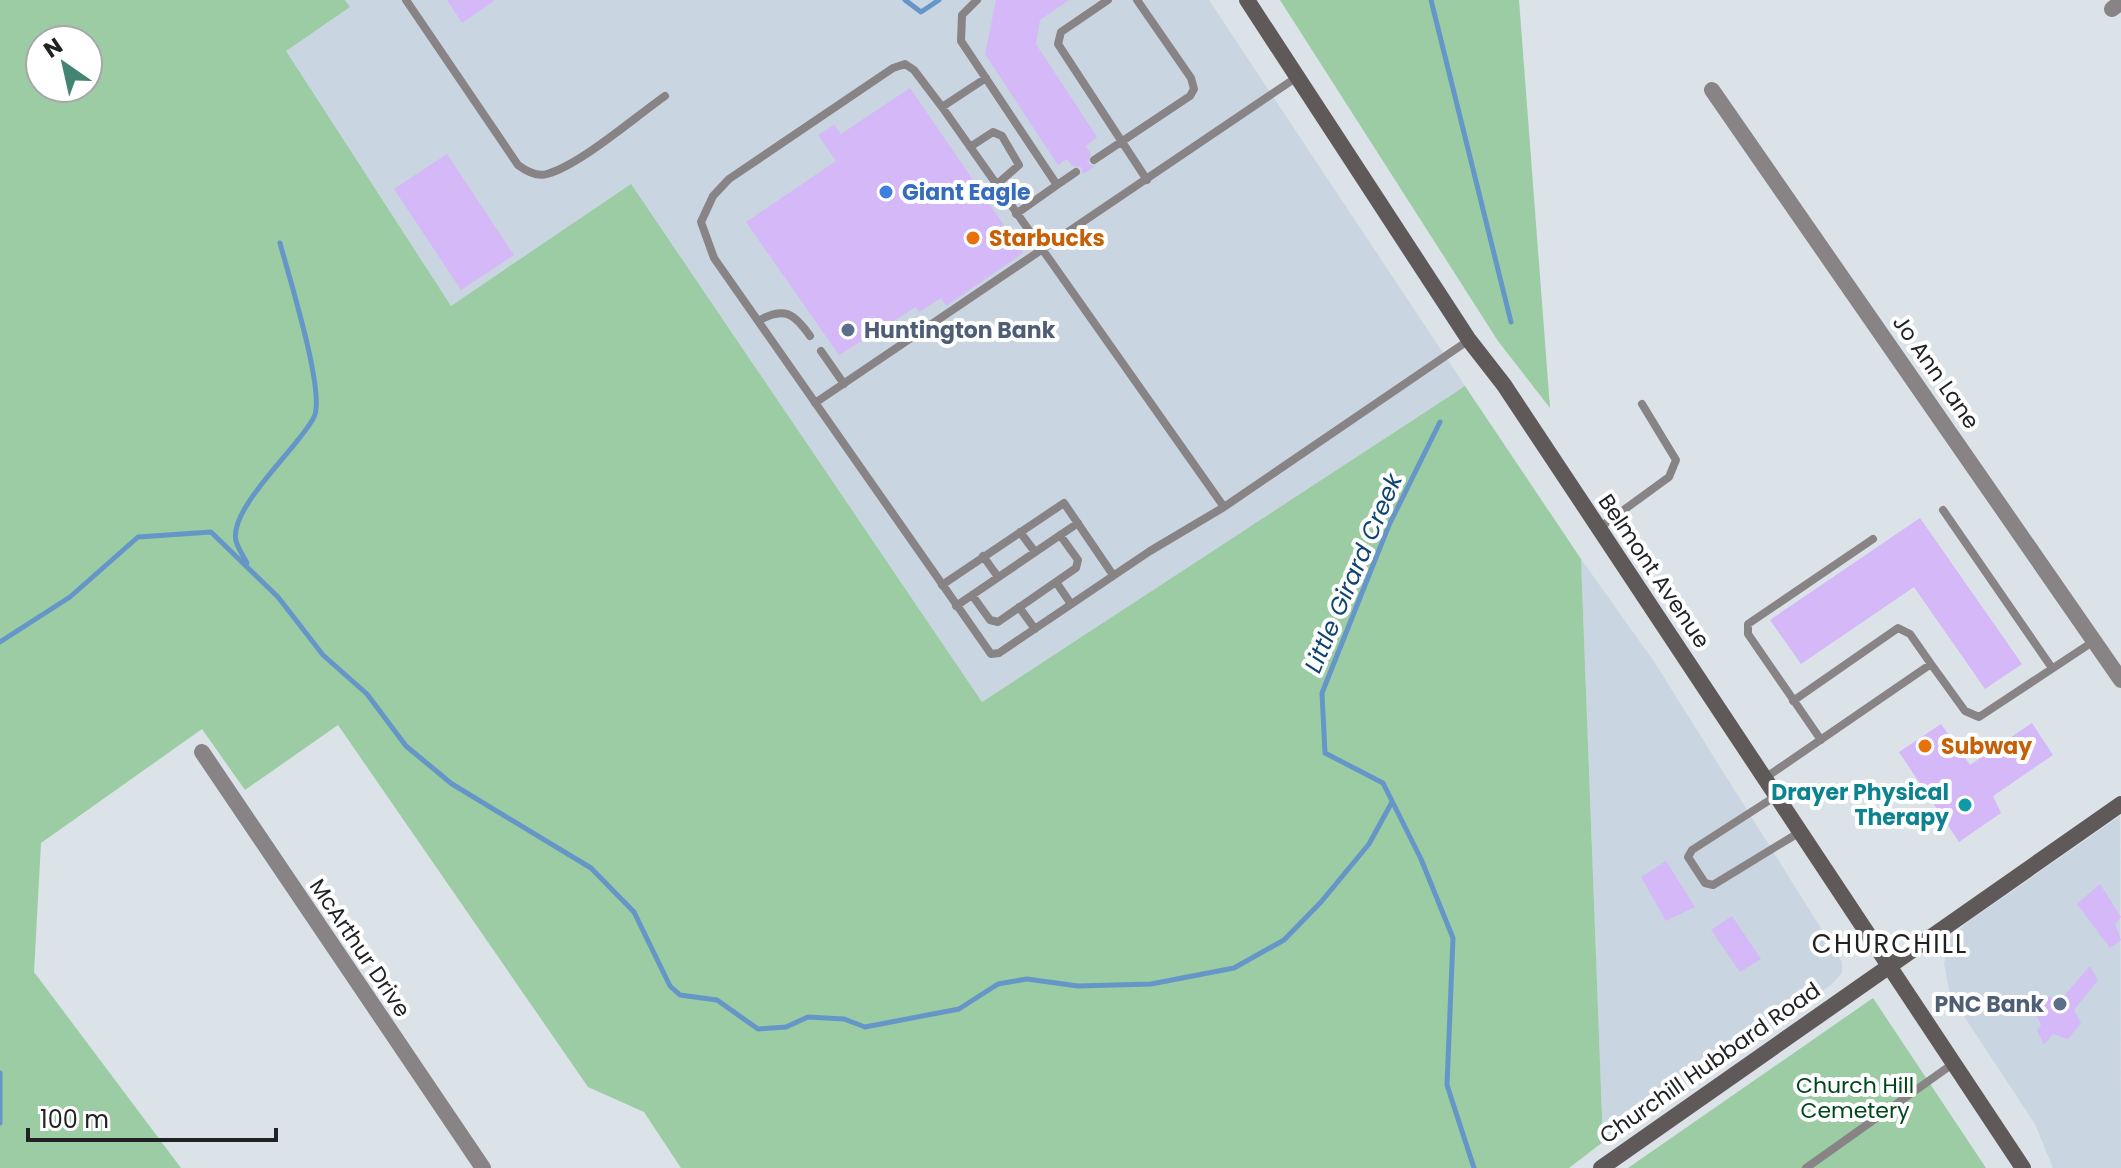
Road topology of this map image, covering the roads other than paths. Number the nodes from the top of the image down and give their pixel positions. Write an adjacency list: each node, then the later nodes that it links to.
1 (406, 0): 9 (lane)
2 (977, 0): 7 (lane)
3 (1108, 0): 11 (lane)
4 (1137, 0): 11 (lane)
5 (1247, 0): 6 (main road, Belmont Avenue)
6 (1297, 77): 15 (lane); 22 (main road, Belmont Avenue)
7 (986, 78): 10 (lane); 17 (lane)
8 (1712, 90): 45 (street, Jo Ann Lane)
9 (665, 96)
10 (942, 107): 12 (lane); 20 (lane)
11 (1121, 142): 13 (lane); 15 (lane)
12 (970, 147): 16 (lane); 16 (lane)
13 (1094, 160)
14 (1076, 172): 17 (lane)
15 (1147, 180): 19 (lane)
16 (996, 185): 18 (lane)
17 (1057, 185): 18 (lane)
18 (1016, 214): 19 (lane)
19 (1044, 251): 24 (lane); 27 (lane)
20 (758, 321): 21 (lane); 25 (lane)
21 (810, 336)
22 (1469, 340): 27 (lane); 30 (main road, Belmont Avenue)
23 (821, 351): 24 (lane)
24 (844, 384): 25 (lane)
25 (815, 403): 39 (lane)
26 (1642, 404): 30 (lane)
27 (1224, 507): 36 (lane)
28 (1943, 510): 47 (lane)
29 (1078, 523): 31 (lane); 32 (lane); 36 (lane)
30 (1599, 528): 52 (main road, Belmont Avenue)
31 (1020, 532): 34 (lane); 35 (lane)
32 (1060, 535): 34 (lane); 38 (lane)
33 (1873, 539): 49 (lane)
34 (1035, 552): 37 (lane)
35 (983, 556): 37 (lane); 39 (lane)
36 (1113, 575): 41 (lane)
37 (998, 577): 40 (lane)
38 (1056, 582): 41 (lane); 43 (lane)
39 (942, 585): 42 (lane)
40 (972, 595): 42 (lane); 43 (lane)
41 (1071, 604): 44 (lane)
42 (956, 606): 44 (lane)
43 (1019, 607): 44 (lane)
44 (1035, 629)
45 (2094, 641): 47 (lane); 48 (street, Jo Ann Lane)
46 (1931, 664): 47 (lane); 49 (lane); 50 (lane)
47 (2052, 668)
48 (2121, 680)
49 (1793, 701): 50 (lane)
50 (1821, 740): 52 (lane)
51 (202, 752): 58 (street, McArthur Drive)
52 (1765, 778): 53 (main road, Belmont Avenue)
53 (1776, 795): 55 (main road, Belmont Avenue); 55 (lane)
54 (2121, 804): 56 (main road, Churchill Hubbard Road)
55 (1800, 832): 56 (main road, Belmont Avenue)
56 (1888, 964): 57 (main road, Belmont Avenue); 59 (main road, Churchill Hubbard Road)
57 (1954, 1063): 60 (lane); 61 (main road, Belmont Avenue)
58 (483, 1168)
59 (1601, 1168)
60 (1806, 1168)
61 (2023, 1168)

